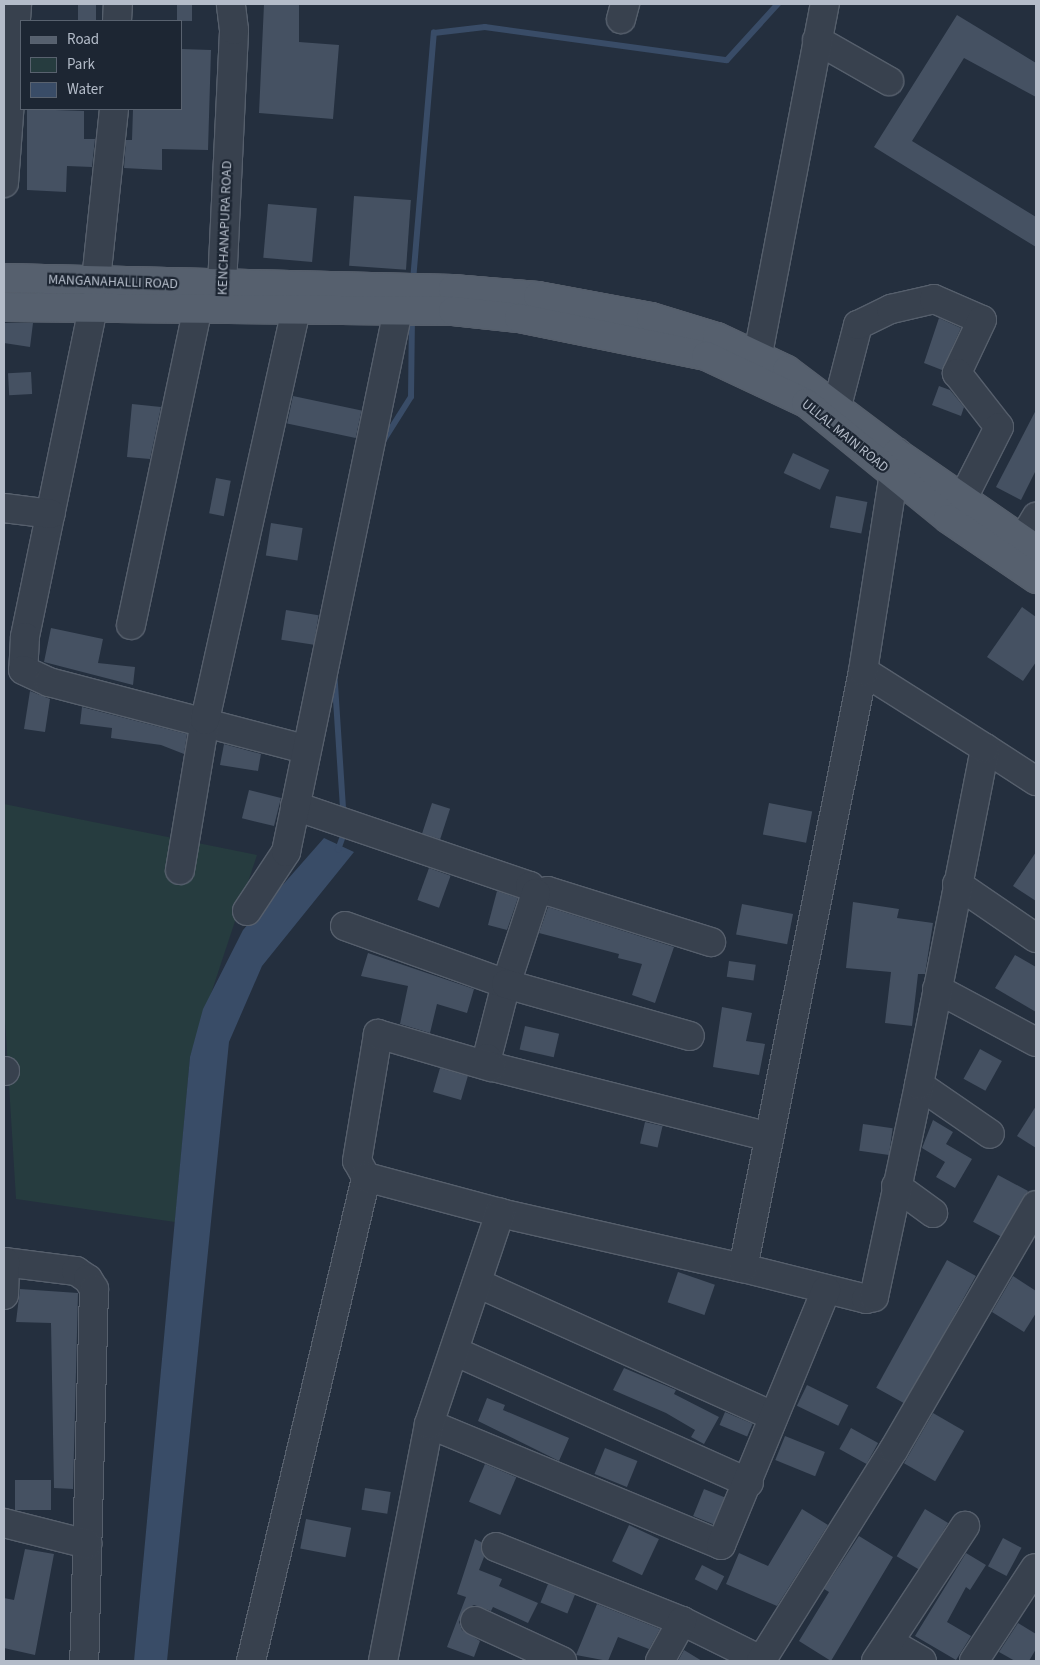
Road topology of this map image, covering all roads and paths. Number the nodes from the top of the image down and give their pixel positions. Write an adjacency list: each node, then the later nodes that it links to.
1 (16, 4): 9 (street)
2 (118, 4): 5 (street)
3 (231, 4): 14 (street, KENCHANAPURA ROAD)
4 (825, 4): 6 (street)
5 (117, 20)
6 (817, 40): 7 (street); 17 (street)
7 (889, 81)
8 (114, 110): 11 (street)
9 (4, 183)
10 (4, 278): 11 (main road, MANGANAHALLI ROAD)
11 (95, 295): 14 (main road, MANGANAHALLI ROAD); 15 (main road, MANGANAHALLI ROAD); 22 (street)
12 (399, 300): 13 (main road, KENCHANAPURA ROAD); 14 (main road); 16 (main road, KENCHANAPURA ROAD); 29 (street)
13 (453, 300): 17 (main road, ULLAL MAIN ROAD)
14 (213, 303): 16 (main road, KENCHANAPURA ROAD); 25 (street)
15 (4, 307)
16 (296, 311): 27 (street)
17 (755, 365): 18 (main road, ULLAL MAIN ROAD); 19 (main road, ULLAL MAIN ROAD)
18 (836, 406): 19 (main road, ULLAL MAIN ROAD); 20 (street)
19 (894, 464): 20 (main road, ULLAL MAIN ROAD); 24 (main road, ULLAL MAIN ROAD); 26 (street)
20 (963, 498): 23 (main road, ULLAL MAIN ROAD)
21 (4, 508): 22 (street)
22 (51, 514): 27 (street)
23 (1032, 535)
24 (1036, 579)
25 (130, 625)
26 (863, 671): 28 (street); 46 (street)
27 (205, 720): 29 (street); 32 (street)
28 (985, 748): 30 (street); 33 (street)
29 (305, 749): 31 (street)
30 (1036, 781)
31 (294, 806): 34 (street); 35 (street)
32 (180, 870)
33 (957, 884): 37 (street); 40 (street)
34 (536, 892): 38 (street); 39 (street)
35 (247, 911)
36 (345, 926): 39 (street)
37 (1036, 938)
38 (711, 942)
39 (506, 984): 41 (street); 43 (street)
40 (937, 989): 42 (street); 44 (street)
41 (690, 1036)
42 (1036, 1042)
43 (491, 1067): 46 (street); 47 (street)
44 (920, 1085): 45 (street); 48 (street)
45 (990, 1134)
46 (769, 1137): 53 (street)
47 (366, 1177): 50 (street); 70 (street)
48 (896, 1186): 51 (street); 55 (street)
49 (1036, 1205): 74 (street)
50 (500, 1212): 53 (street); 54 (street)
51 (933, 1214)
52 (4, 1262): 56 (street); 63 (street)
53 (743, 1268): 55 (street)
54 (477, 1283): 57 (street); 58 (street)
55 (826, 1290): 58 (street)
56 (4, 1295)
57 (454, 1351): 59 (street); 60 (street)
58 (773, 1416): 60 (street)
59 (429, 1424): 60 (street); 71 (street)
60 (748, 1483)
61 (4, 1523): 63 (street)
62 (965, 1526): 68 (street)
63 (87, 1544): 69 (street)
64 (496, 1547): 67 (street)
65 (1035, 1568): 76 (street)
66 (475, 1621): 72 (street)
67 (682, 1621): 73 (street); 74 (street)
68 (883, 1652): 75 (street)
69 (84, 1661)
70 (251, 1661)
71 (383, 1661)
72 (562, 1661)
73 (660, 1661)
74 (761, 1661)
75 (922, 1661)
76 (974, 1661)

